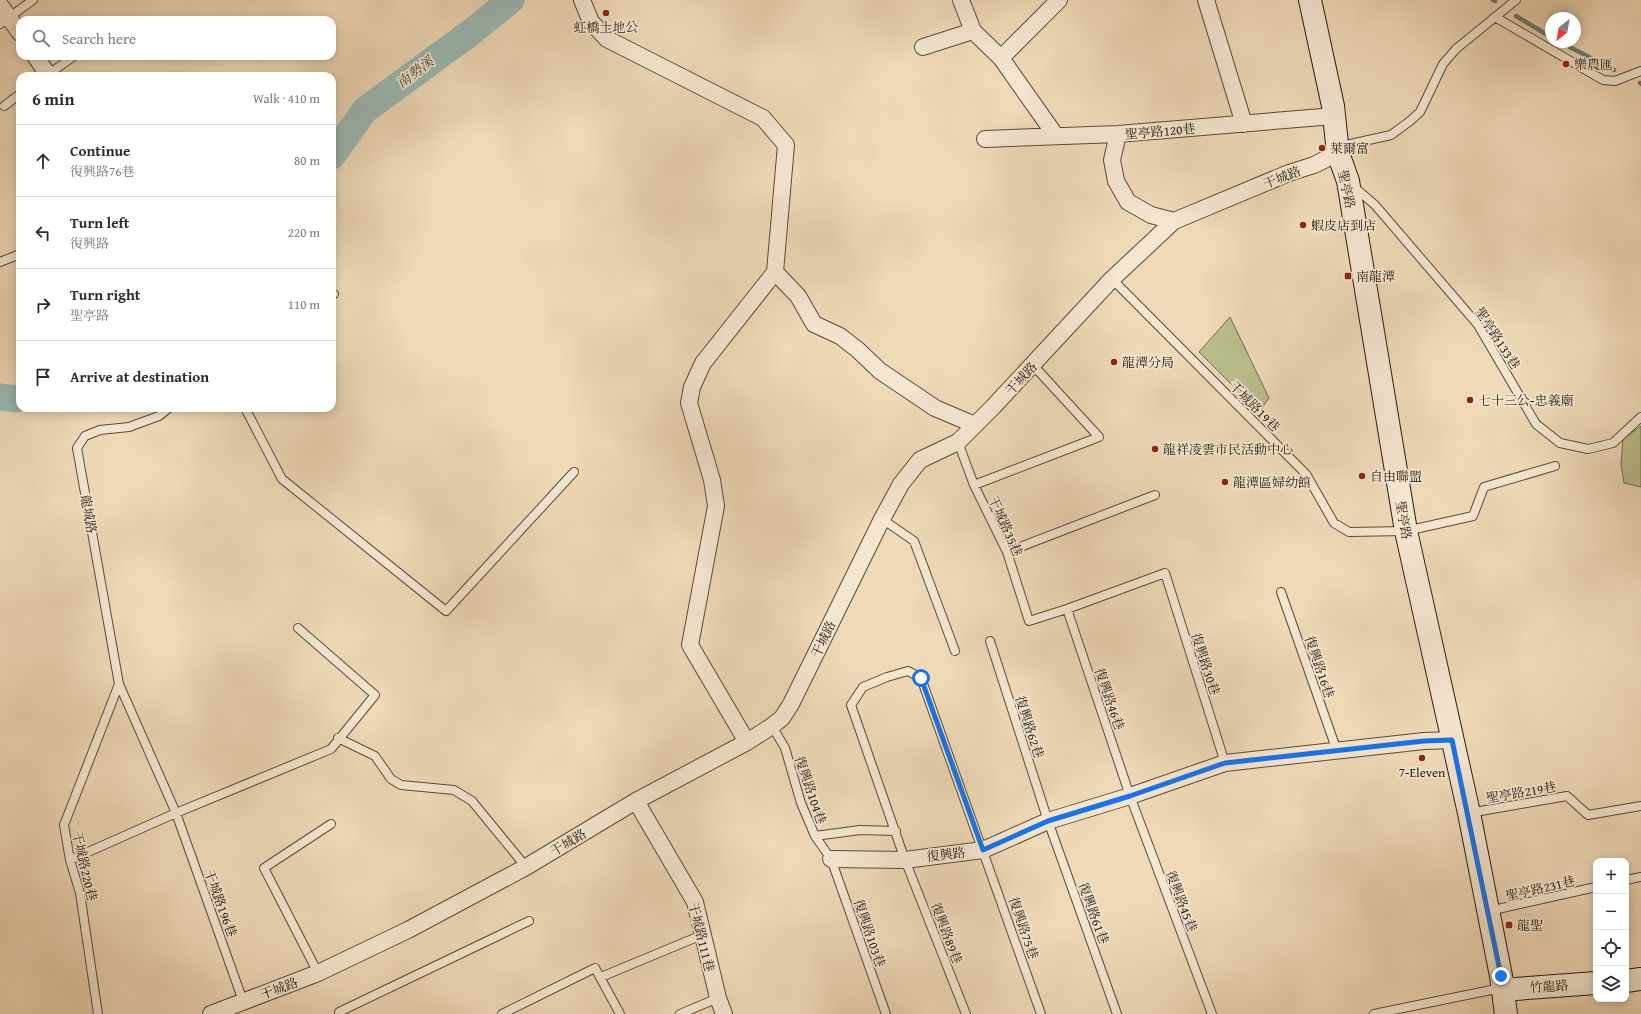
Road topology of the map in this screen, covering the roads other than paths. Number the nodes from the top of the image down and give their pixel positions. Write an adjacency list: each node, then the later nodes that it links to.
1 (32, 0): 8 (lane)
2 (582, 0): 31 (street)
3 (1059, 0): 13 (street)
4 (1206, 0): 22 (street)
5 (1310, 0): 21 (street, 聖亭路)
6 (1516, 0): 9 (lane)
7 (962, 1): 11 (street)
8 (3, 16): 10 (street)
9 (1495, 18): 18 (lane); 26 (lane)
10 (16, 29)
11 (973, 31): 12 (street); 13 (street)
12 (923, 48)
13 (1001, 58): 24 (street)
14 (38, 60): 16 (street)
15 (68, 60): 17 (lane)
16 (45, 72)
17 (51, 72)
18 (1641, 72)
19 (16, 97): 20 (lane)
20 (4, 106)
21 (1334, 116): 22 (street, 聖亭路120巷); 26 (street, 聖亭路)
22 (1244, 124): 23 (street, 聖亭路120巷)
23 (1118, 134): 24 (street, 聖亭路120巷); 28 (street)
24 (1056, 136): 25 (street, 聖亭路120巷)
25 (986, 139)
26 (1338, 153): 27 (street, 聖亭路); 28 (street, 干城路)
27 (1348, 181): 36 (lane, 聖亭路133巷); 44 (street, 聖亭路)
28 (1174, 221): 32 (street, 干城路)
29 (16, 256): 30 (lane)
30 (0, 262)
31 (775, 272): 37 (street); 56 (street)
32 (1112, 279): 33 (street, 干城路); 44 (lane, 干城路19巷)
33 (1033, 365): 37 (street, 干城路); 41 (lane)
34 (164, 412): 52 (lane, 龍城路)
35 (247, 412): 40 (lane)
36 (1641, 417)
37 (975, 425): 38 (street, 干城路)
38 (958, 442): 41 (lane, 干城路35巷); 43 (street, 干城路)
39 (1555, 466): 44 (lane, 干城路19巷)
40 (574, 472)
41 (974, 485): 45 (lane, 干城路35巷)
42 (1155, 495): 45 (lane)
43 (882, 519): 50 (lane); 53 (street, 干城路)
44 (1406, 532): 55 (street, 聖亭路)
45 (1007, 552): 47 (lane, 干城路35巷)
46 (1281, 592): 57 (lane, 復興路16巷)
47 (1067, 609): 58 (lane, 復興路30巷); 59 (lane, 復興路46巷)
48 (298, 628): 54 (lane)
49 (990, 641): 64 (lane, 復興路62巷)
50 (955, 651)
51 (887, 677): 66 (lane, 復興路89巷); 68 (lane, 復興路75巷)
52 (119, 684): 62 (lane, 龍城路); 70 (lane, 干城路220巷)
53 (772, 726): 56 (street, 干城路); 67 (lane, 復興路104巷)
54 (338, 738): 62 (lane); 72 (lane)
55 (1452, 740): 57 (street, 復興路); 63 (street, 聖亭路)
56 (747, 742): 60 (street, 干城路)
57 (1337, 751): 58 (street, 復興路)
58 (1225, 763): 59 (street, 復興路)
59 (1130, 796): 64 (street, 復興路); 99 (lane, 復興路45巷)
60 (636, 801): 72 (street, 干城路); 78 (street, 干城路111巷)
61 (1641, 806): 63 (lane, 聖亭路219巷)
62 (176, 813): 70 (lane); 86 (lane, 干城路196巷)
63 (1469, 813): 76 (street, 聖亭路)
64 (1048, 821): 68 (street, 復興路); 98 (lane, 復興路61巷)
65 (331, 824): 79 (lane)
66 (896, 831): 67 (lane); 71 (lane, 復興路89巷)
67 (815, 836): 69 (lane, 復興路104巷)
68 (983, 850): 71 (street, 復興路); 97 (lane, 復興路75巷)
69 (832, 859): 71 (street, 復興路); 95 (lane, 復興路103巷)
70 (70, 860): 89 (lane, 干城路220巷)
71 (906, 860): 96 (lane, 復興路89巷)
72 (526, 867): 79 (street, 干城路)
73 (1641, 877): 74 (lane)
74 (1629, 879)
75 (1593, 888): 76 (lane, 聖亭路231巷)
76 (1489, 911): 84 (street, 聖亭路)
77 (529, 921): 87 (lane)
78 (702, 935): 80 (lane); 85 (street, 干城路111巷)
79 (318, 973): 86 (street, 干城路)
80 (601, 977): 91 (lane); 92 (lane)
81 (1641, 979): 82 (street)
82 (1629, 980)
83 (1593, 983): 84 (street, 竹龍路)
84 (1502, 988): 100 (lane); 101 (street, 聖亭路)
85 (718, 998): 93 (lane); 94 (street, 干城路111巷)
86 (243, 1001): 90 (street, 干城路)
87 (350, 1011): 88 (lane)
88 (339, 1013)
89 (98, 1014)
90 (211, 1014)
91 (502, 1014)
92 (620, 1014)
93 (680, 1014)
94 (724, 1014)
95 (886, 1014)
96 (966, 1014)
97 (1041, 1014)
98 (1117, 1014)
99 (1212, 1014)
100 (1374, 1014)
101 (1506, 1014)

